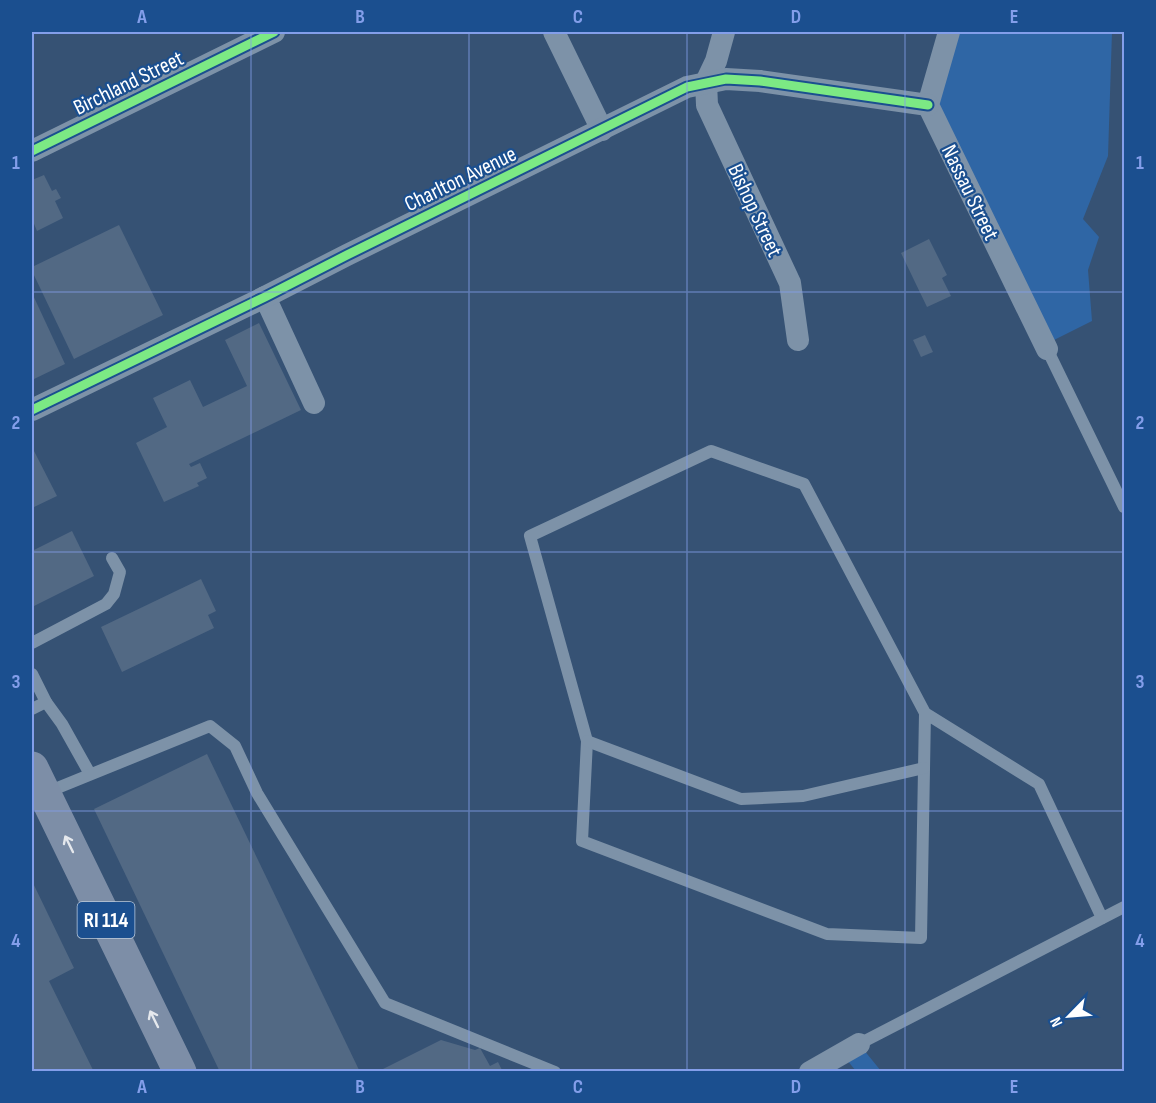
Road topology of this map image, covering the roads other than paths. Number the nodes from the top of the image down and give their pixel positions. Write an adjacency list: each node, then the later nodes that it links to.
1 (274, 32): 8 (street, Birchland Street)
2 (554, 32): 7 (street)
3 (724, 32): 5 (street)
4 (949, 32): 6 (street)
5 (706, 82): 6 (street, Charlton Avenue); 7 (street, Charlton Avenue); 10 (street, Bishop Street)
6 (928, 105): 11 (street, Nassau Street)
7 (602, 130): 9 (street, Charlton Avenue)
8 (32, 151)
9 (265, 297): 12 (street); 13 (street, Charlton Avenue)
10 (798, 340)
11 (1047, 349): 14 (lane)
12 (314, 403)
13 (32, 410)
14 (1125, 507)
15 (112, 558): 16 (lane)
16 (32, 643)
17 (32, 674): 18 (lane)
18 (46, 702): 19 (lane); 23 (lane)
19 (32, 709)
20 (925, 713): 21 (lane); 22 (lane); 26 (lane)
21 (587, 741): 22 (lane); 22 (lane)
22 (924, 768)
23 (90, 774): 24 (lane); 29 (lane)
24 (38, 781): 28 (main road, RI 114, one-way to 24)
25 (1125, 907): 26 (lane)
26 (1102, 918): 27 (lane)
27 (860, 1044): 30 (street)
28 (180, 1071)
29 (555, 1071)
30 (810, 1071)

